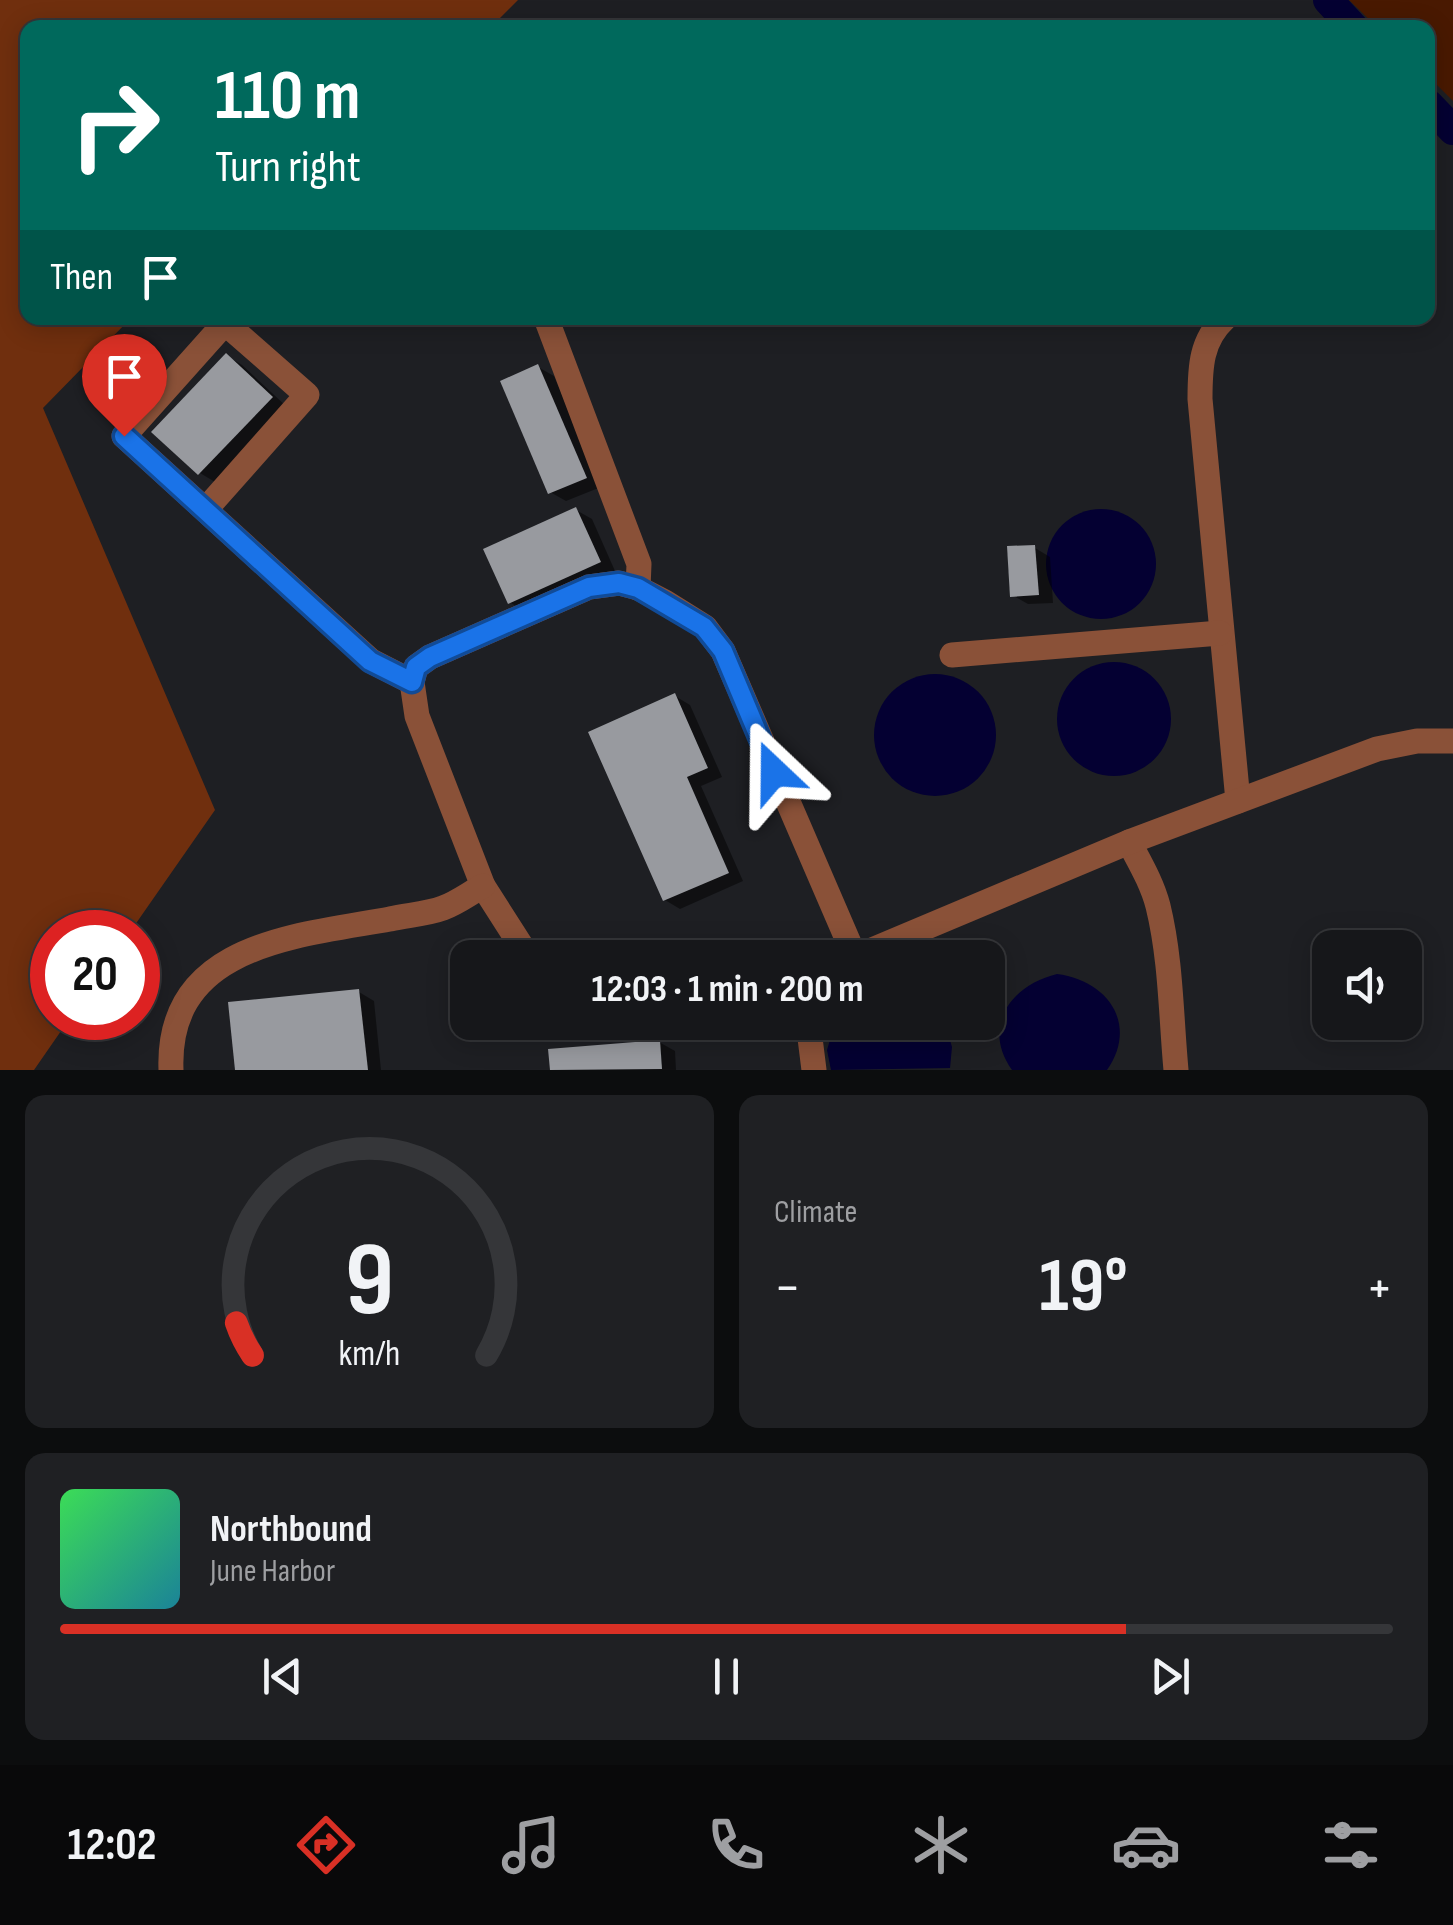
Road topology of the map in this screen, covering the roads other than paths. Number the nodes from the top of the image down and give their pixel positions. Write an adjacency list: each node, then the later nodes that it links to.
1 (222, 325): 5 (lane)
2 (226, 325): 5 (lane)
3 (549, 325): 6 (lane)
4 (1217, 325): 7 (lane)
5 (206, 509): 9 (lane)
6 (638, 588): 9 (lane); 15 (lane)
7 (1220, 633): 8 (lane); 11 (lane)
8 (952, 655)
9 (412, 682): 13 (lane)
10 (1453, 741): 11 (lane)
11 (1238, 801): 12 (lane)
12 (1129, 842): 16 (lane); 20 (lane)
13 (483, 886): 14 (lane); 18 (lane)
14 (518, 940)
15 (847, 940)
16 (895, 940)
17 (810, 1040): 19 (lane)
18 (171, 1070)
19 (814, 1070)
20 (1176, 1070)

